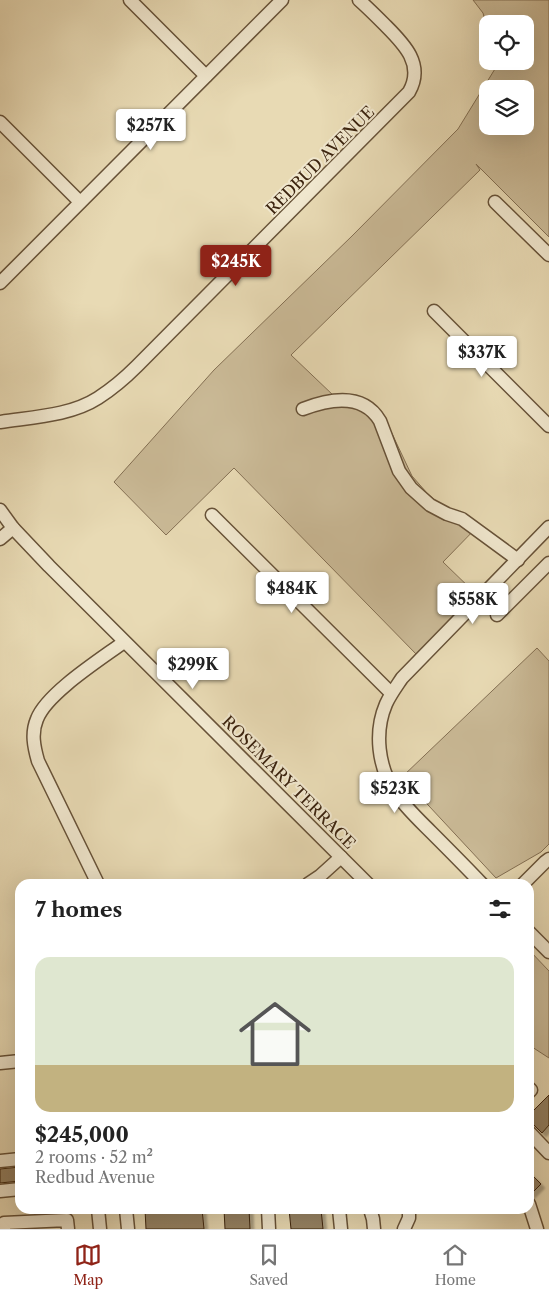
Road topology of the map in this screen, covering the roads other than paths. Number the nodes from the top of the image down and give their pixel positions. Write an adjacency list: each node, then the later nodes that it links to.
1 (130, 0): 4 (street)
2 (282, 0): 4 (street)
3 (359, 0): 12 (street, REDBUD AVENUE)
4 (206, 76): 6 (street)
5 (0, 122): 6 (street)
6 (80, 202): 9 (street)
7 (496, 202): 8 (street)
8 (549, 255)
9 (0, 283)
10 (434, 311): 13 (street)
11 (303, 409): 19 (street)
12 (0, 422)
13 (549, 426)
14 (0, 510): 17 (street, ROSEMARY TERRACE)
15 (212, 515): 23 (street)
16 (549, 527): 19 (street)
17 (13, 528): 18 (street); 22 (street, ROSEMARY TERRACE)
18 (0, 538)
19 (518, 560): 23 (street)
20 (549, 563): 21 (street)
21 (497, 615)
22 (124, 642): 24 (street, ROSEMARY TERRACE); 26 (street)
23 (391, 693): 29 (street)
24 (341, 857): 27 (street); 28 (street, ROSEMARY TERRACE)
25 (549, 859): 30 (street)
26 (96, 879)
27 (316, 879)
28 (363, 879)
29 (477, 879)
30 (528, 879)
31 (534, 937): 32 (street)
32 (549, 952)
33 (15, 1062): 34 (street)
34 (0, 1063)
35 (534, 1137): 36 (street)
36 (549, 1153)
37 (15, 1160): 38 (street)
38 (0, 1161)
39 (15, 1190): 40 (street)
40 (0, 1191)
41 (98, 1214): 50 (street)
42 (126, 1214): 51 (street)
43 (268, 1214): 52 (street)
44 (340, 1214): 53 (street)
45 (409, 1214): 54 (street)
46 (526, 1214): 47 (street)
47 (535, 1225)
48 (4, 1229): 49 (street)
49 (68, 1229)
50 (100, 1229)
51 (128, 1229)
52 (269, 1229)
53 (341, 1229)
54 (404, 1229)

